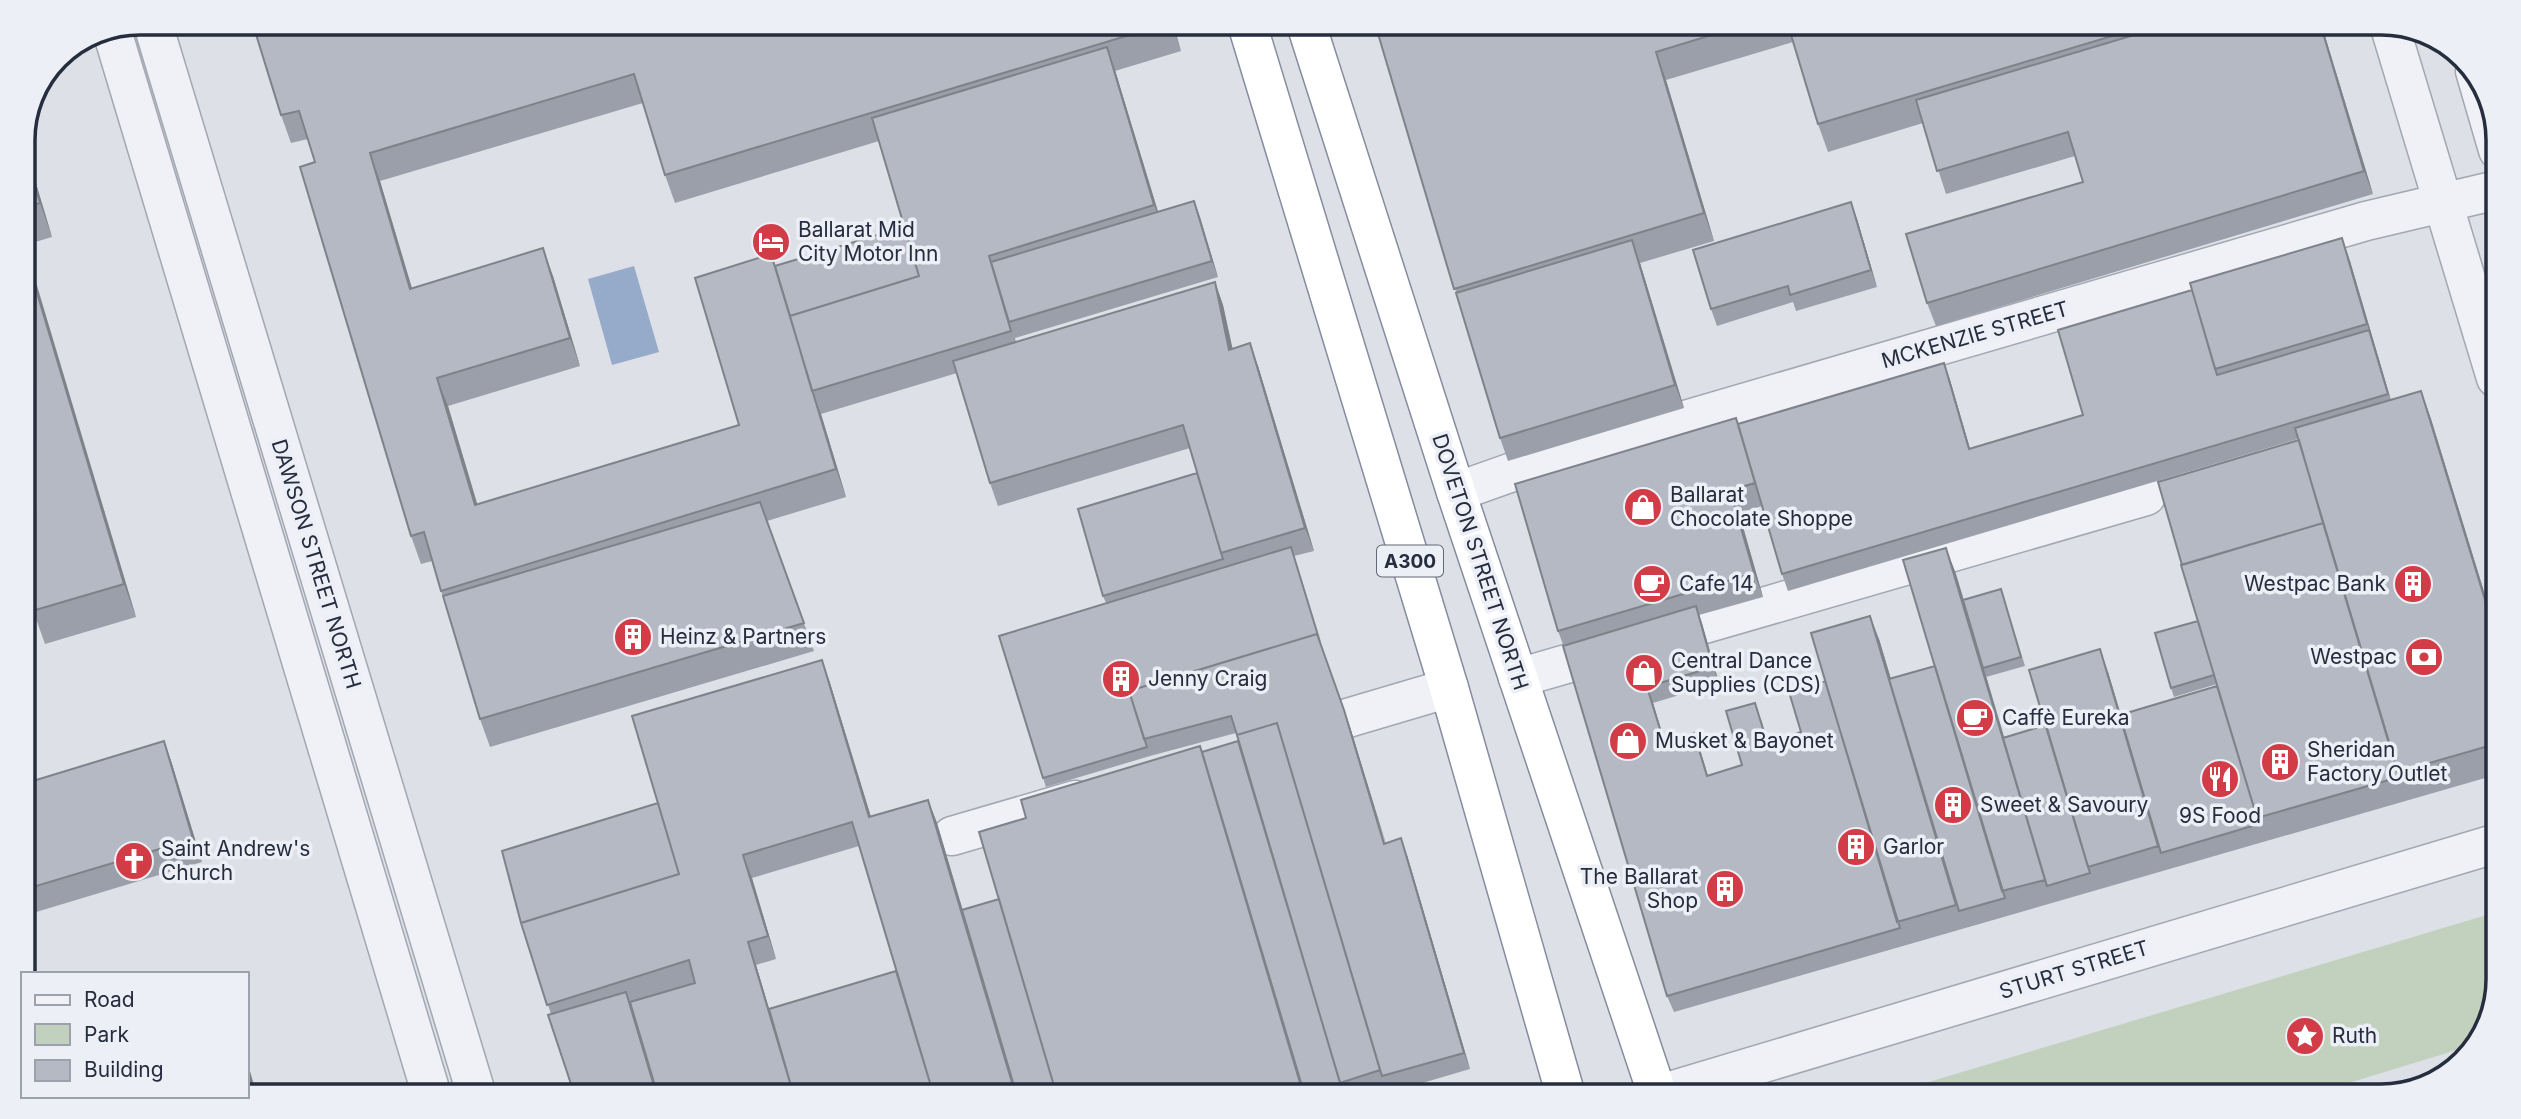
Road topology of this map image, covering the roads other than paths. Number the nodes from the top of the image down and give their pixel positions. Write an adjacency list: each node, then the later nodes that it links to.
1 (156, 35): 18 (street, DAWSON STREET NORTH)
2 (1250, 35): 12 (highway, A300)
3 (1310, 35): 9 (highway, DOVETON STREET NORTH / A300)
4 (2393, 36): 7 (street)
5 (114, 39): 17 (street, DAWSON STREET NORTH)
6 (2486, 193): 7 (street, MCKENZIE STREET)
7 (2443, 204): 8 (street); 9 (street, MCKENZIE STREET)
8 (2486, 345)
9 (1456, 492): 11 (highway, DOVETON STREET NORTH / A300)
10 (2146, 496): 11 (street)
11 (1518, 678): 20 (highway, DOVETON STREET NORTH / A300)
12 (1449, 688): 13 (street); 19 (highway, A300)
13 (1260, 744)
14 (1113, 788): 15 (street)
15 (952, 836)
16 (2486, 847): 21 (street, STURT STREET)
17 (428, 1084)
18 (473, 1084)
19 (1563, 1084)
20 (1654, 1084)
21 (1695, 1084)

